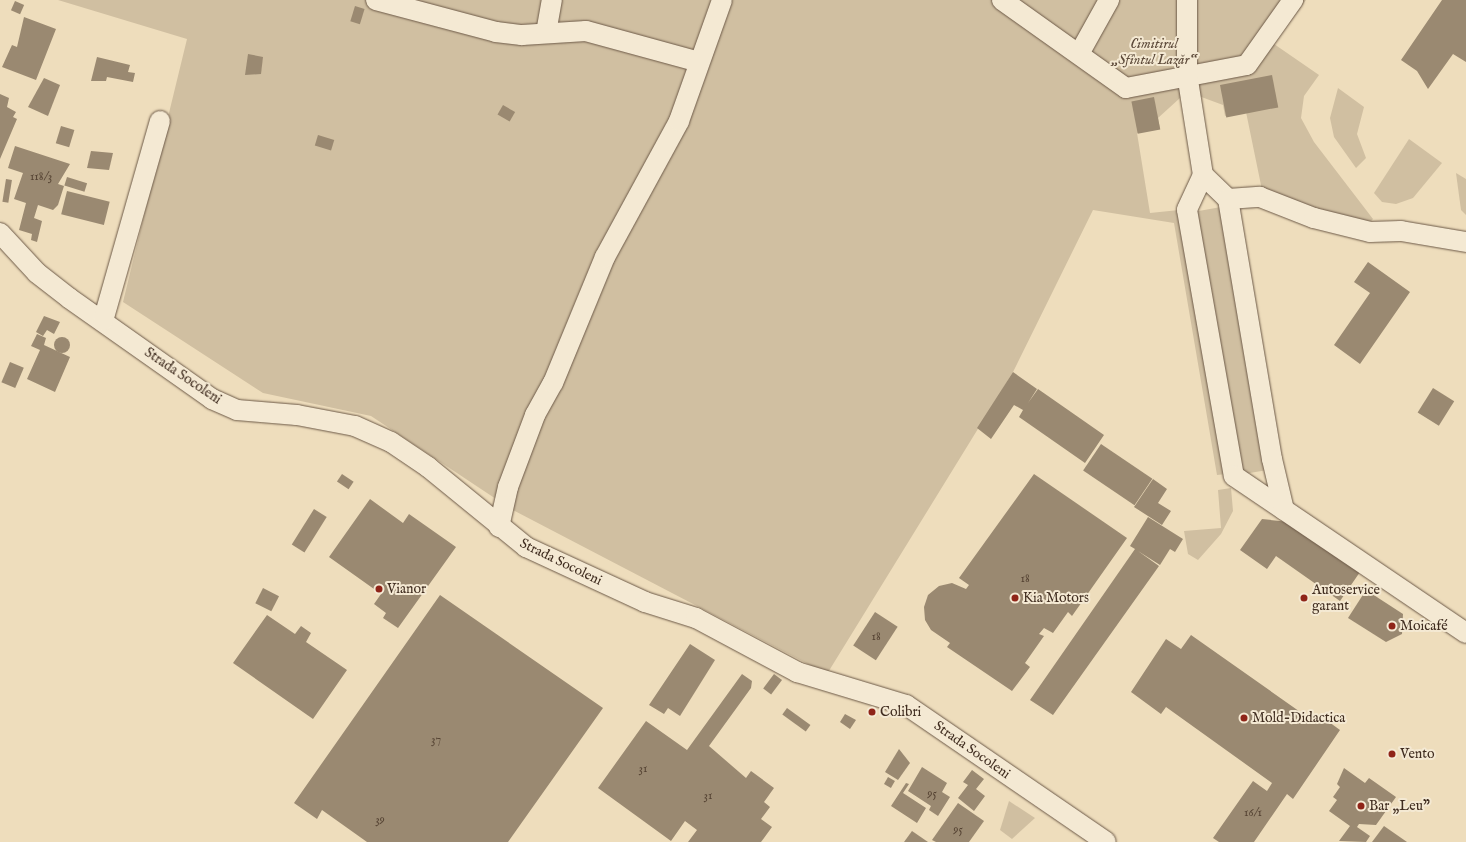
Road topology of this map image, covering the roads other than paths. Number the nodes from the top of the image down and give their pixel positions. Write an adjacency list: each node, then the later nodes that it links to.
1 (376, 0): 8 (street)
2 (552, 0): 8 (street)
3 (722, 0): 10 (street)
4 (1002, 0): 9 (street)
5 (1109, 0): 9 (street)
6 (1187, 0): 11 (street)
7 (1293, 0): 11 (street)
8 (546, 34): 10 (street)
9 (1079, 54): 11 (street)
10 (698, 62): 19 (street)
11 (1187, 74): 13 (street)
12 (160, 121): 17 (street)
13 (1203, 175): 14 (street); 18 (street)
14 (1228, 199): 16 (street); 18 (street)
15 (0, 232): 17 (street, Strada Socoleni)
16 (1466, 242)
17 (103, 322): 19 (street, Strada Socoleni)
18 (1284, 510): 20 (street)
19 (499, 527): 21 (street, Strada Socoleni)
20 (1466, 633)
21 (1106, 842)

